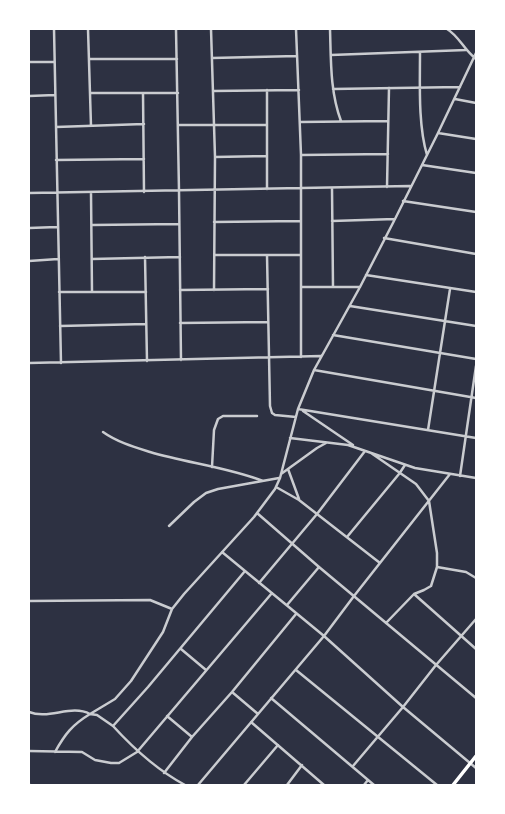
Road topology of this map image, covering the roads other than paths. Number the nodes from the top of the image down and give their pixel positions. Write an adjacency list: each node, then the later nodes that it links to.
1 (54, 29): 18 (street)
2 (88, 29): 16 (street)
3 (176, 29): 13 (street)
4 (211, 29): 14 (street)
5 (296, 29): 12 (street)
6 (330, 29): 11 (street)
7 (447, 29): 8 (street)
8 (466, 50): 9 (street); 15 (street)
9 (420, 53): 11 (street); 19 (street)
10 (476, 53): 15 (street)
11 (331, 55): 22 (street)
12 (297, 56): 14 (street); 24 (street)
13 (177, 58): 16 (street); 28 (street)
14 (212, 58): 25 (street)
15 (475, 58): 20 (street)
16 (89, 59): 26 (street)
17 (29, 62): 18 (street)
18 (55, 62): 29 (street)
19 (420, 87): 20 (street); 21 (street); 46 (street)
20 (460, 87): 31 (street)
21 (388, 88): 22 (street); 34 (street)
22 (333, 89): 33 (street)
23 (267, 90): 24 (street); 25 (street); 39 (street)
24 (299, 90): 35 (street)
25 (213, 91): 38 (street)
26 (90, 93): 27 (street); 40 (street)
27 (143, 93): 28 (street); 36 (street)
28 (178, 93): 37 (street)
29 (55, 95): 30 (street); 41 (street)
30 (29, 96)
31 (455, 99): 32 (street); 42 (street)
32 (476, 103)
33 (341, 121): 34 (street); 35 (street)
34 (388, 121): 44 (street)
35 (300, 122): 45 (street)
36 (144, 124): 40 (street); 49 (street)
37 (178, 125): 38 (street); 59 (street)
38 (214, 125): 39 (street); 48 (street)
39 (267, 125): 47 (street)
40 (91, 126): 41 (street)
41 (56, 127): 50 (street)
42 (438, 133): 43 (street); 46 (street)
43 (476, 139)
44 (388, 154): 45 (street); 54 (street)
45 (301, 155): 55 (street)
46 (427, 155): 51 (street)
47 (267, 156): 48 (street); 57 (street)
48 (215, 157): 58 (street)
49 (144, 159): 50 (street); 60 (street)
50 (56, 160): 62 (street)
51 (422, 165): 52 (street); 53 (street)
52 (476, 173)
53 (410, 186): 54 (street); 64 (street)
54 (387, 187): 56 (street)
55 (300, 188): 56 (street); 57 (street); 67 (street)
56 (332, 188): 68 (street)
57 (267, 189): 58 (street)
58 (214, 190): 59 (street); 69 (street)
59 (179, 191): 60 (street); 70 (street)
60 (144, 192): 63 (street)
61 (29, 193): 62 (street)
62 (57, 193): 63 (street); 72 (street)
63 (91, 193): 71 (street)
64 (403, 201): 65 (street); 66 (street)
65 (476, 212)
66 (395, 219): 68 (street); 74 (street)
67 (300, 221): 69 (street); 75 (street)
68 (332, 221): 86 (street)
69 (214, 222): 77 (street)
70 (179, 224): 71 (street); 79 (street)
71 (92, 225): 82 (street)
72 (57, 227): 73 (street); 81 (street)
73 (29, 228)
74 (384, 238): 76 (street); 84 (street)
75 (300, 254): 78 (street); 85 (street)
76 (476, 254)
77 (215, 255): 78 (street); 90 (street)
78 (267, 255): 91 (street)
79 (180, 257): 80 (street); 89 (street)
80 (146, 258): 82 (street); 94 (street)
81 (58, 259): 83 (street); 92 (street)
82 (92, 259): 93 (street)
83 (29, 261)
84 (366, 275): 87 (street); 88 (street)
85 (302, 287): 86 (street); 106 (street)
86 (333, 287): 87 (street)
87 (360, 287): 96 (street)
88 (450, 288): 95 (street); 98 (street)
89 (180, 290): 90 (street); 99 (street)
90 (214, 290): 91 (street)
91 (268, 290): 97 (street)
92 (59, 292): 93 (street); 101 (street)
93 (92, 292): 94 (street)
94 (146, 292): 100 (street)
95 (476, 292)
96 (350, 306): 98 (street); 103 (street)
97 (268, 322): 99 (street); 107 (street)
98 (446, 322): 102 (street); 104 (street)
99 (180, 323): 109 (street)
100 (146, 324): 101 (street); 110 (street)
101 (60, 326): 112 (street)
102 (476, 326)
103 (333, 336): 104 (street); 105 (street)
104 (440, 353): 108 (street); 115 (street)
105 (321, 356): 106 (street); 114 (street)
106 (301, 357): 107 (street)
107 (268, 358): 109 (street); 121 (street)
108 (476, 359)
109 (181, 360): 110 (street)
110 (147, 361): 112 (street)
111 (29, 363): 112 (street)
112 (61, 363)
113 (476, 366): 116 (street)
114 (314, 370): 115 (street); 118 (street)
115 (434, 390): 116 (street); 122 (street)
116 (471, 397): 117 (street); 124 (street)
117 (476, 398)
118 (298, 409): 119 (street); 121 (street)
119 (302, 410): 122 (street); 128 (street)
120 (257, 416): 132 (street)
121 (296, 417): 125 (street)
122 (428, 430): 124 (street)
123 (103, 432): 132 (street)
124 (465, 436): 126 (street); 137 (street)
125 (289, 438): 127 (street); 134 (street)
126 (476, 438)
127 (328, 442): 128 (street); 133 (street)
128 (356, 447): 129 (street)
129 (366, 451): 130 (street); 145 (street)
130 (371, 453): 131 (street); 135 (street)
131 (405, 465): 135 (street); 136 (street)
132 (212, 467): 140 (street)
133 (288, 469): 134 (street); 142 (street)
134 (281, 474): 138 (street)
135 (399, 474): 143 (street); 147 (street)
136 (450, 474): 137 (street); 143 (street)
137 (460, 476): 139 (street)
138 (280, 478): 140 (street); 141 (street)
139 (476, 478)
140 (263, 481): 146 (street)
141 (276, 486): 142 (street); 144 (street)
142 (299, 500): 145 (street)
143 (429, 501): 150 (street); 152 (street)
144 (257, 513): 148 (street); 149 (street)
145 (317, 514): 147 (street); 148 (street)
146 (169, 526)
147 (346, 537): 150 (street)
148 (292, 544): 151 (street); 155 (street)
149 (222, 552): 153 (street); 161 (street)
150 (380, 563): 158 (street)
151 (319, 567): 158 (street); 160 (street)
152 (437, 567): 154 (street); 157 (street)
153 (245, 572): 155 (street); 167 (street)
154 (476, 578)
155 (259, 583): 156 (street)
156 (272, 593): 160 (street); 170 (street)
157 (414, 594): 164 (street); 166 (street)
158 (354, 596): 164 (street); 165 (street)
159 (29, 601): 161 (street)
160 (286, 606): 162 (street)
161 (172, 609): 177 (street)
162 (296, 614): 165 (street); 172 (street)
163 (476, 619): 166 (street)
164 (386, 623): 169 (street)
165 (324, 636): 171 (street); 175 (street)
166 (462, 636): 168 (street); 169 (street)
167 (181, 649): 170 (street); 181 (street)
168 (476, 649)
169 (436, 665): 174 (street); 175 (street)
170 (206, 670): 179 (street)
171 (296, 670): 173 (street); 183 (street)
172 (232, 692): 178 (street); 182 (street)
173 (272, 698): 178 (street); 191 (street)
174 (476, 698)
175 (403, 707): 183 (street); 189 (street)
176 (29, 712): 177 (street)
177 (90, 714): 181 (street); 186 (street)
178 (258, 714): 180 (street)
179 (167, 716): 182 (street); 187 (street)
180 (251, 722): 184 (street); 197 (street)
181 (113, 726): 187 (street)
182 (192, 737): 193 (street)
183 (378, 738): 191 (street); 202 (street)
184 (278, 745): 190 (street); 198 (street)
185 (29, 751): 186 (street)
186 (55, 752): 187 (street)
187 (137, 752): 193 (street)
188 (476, 756): 189 (main road)
189 (470, 763): 192 (street); 203 (main road)
190 (302, 765): 195 (street); 199 (street)
191 (353, 766): 194 (street)
192 (476, 768)
193 (164, 773): 196 (street)
194 (368, 780): 200 (street); 201 (street)
195 (322, 784)
196 (185, 785)
197 (198, 785)
198 (244, 785)
199 (287, 785)
200 (364, 785)
201 (374, 785)
202 (438, 785)
203 (453, 785)

